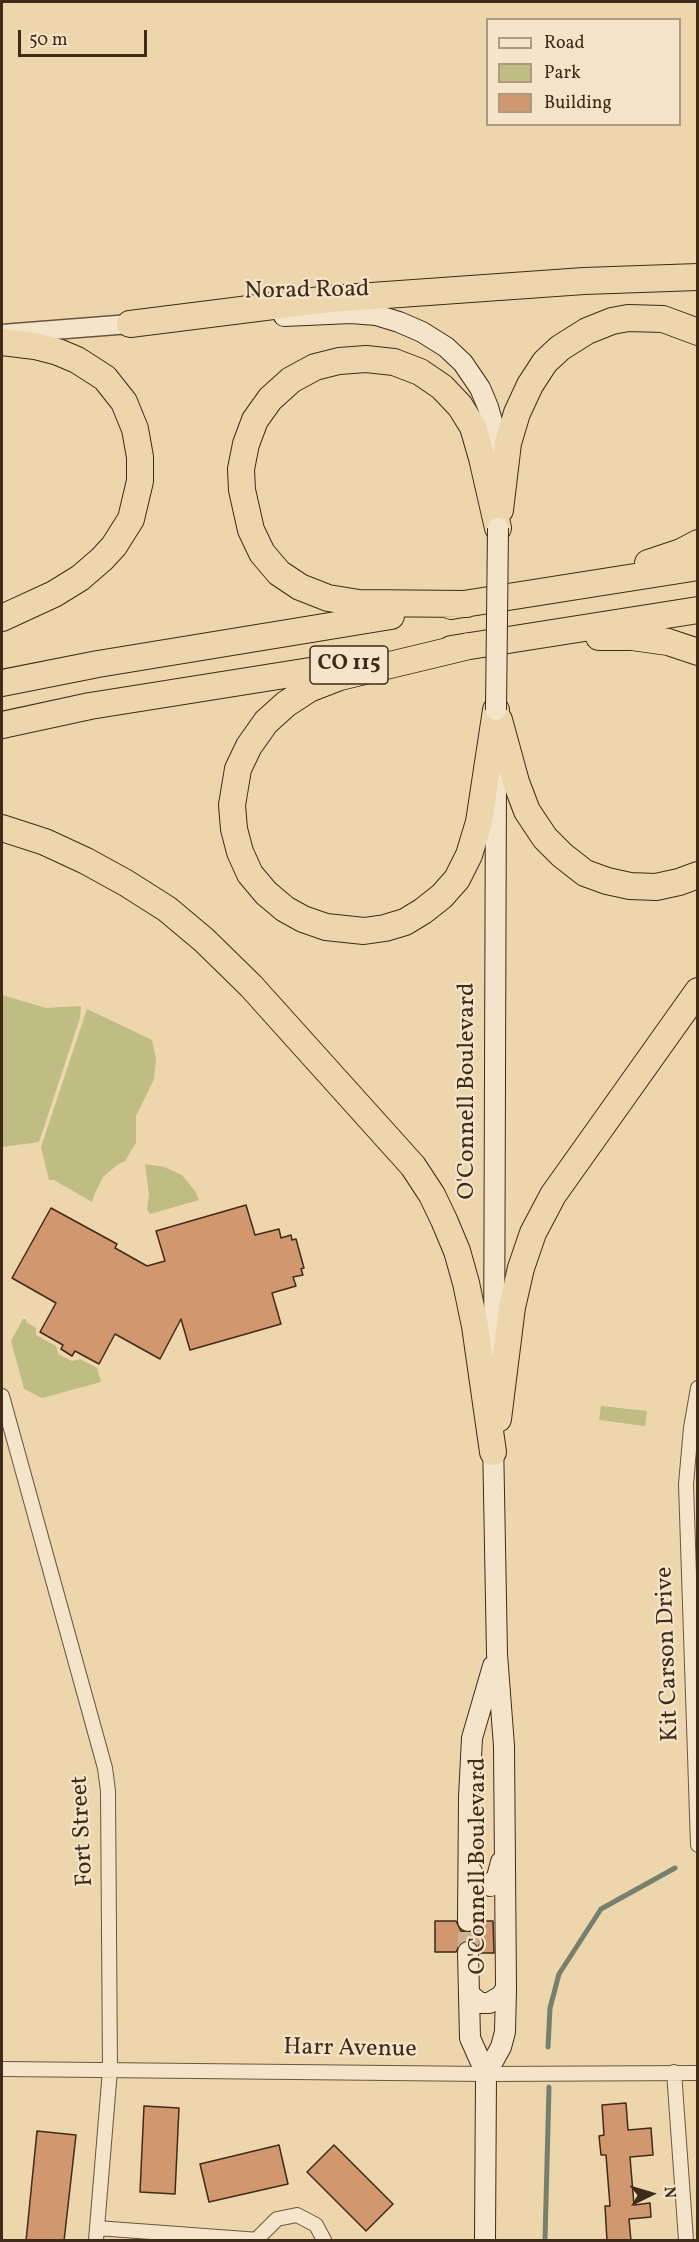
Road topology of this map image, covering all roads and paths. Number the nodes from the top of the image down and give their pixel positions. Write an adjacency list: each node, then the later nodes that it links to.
1 (698, 277): 2 (highway)
2 (130, 324): 4 (street, Norad Road); 6 (main road, Norad Road)
3 (698, 332): 6 (highway)
4 (2, 334)
5 (2, 342): 12 (highway)
6 (498, 528): 10 (highway); 17 (main road, O'Connell Boulevard, bridge)
7 (698, 543): 9 (highway)
8 (698, 567): 9 (highway, CO 115)
9 (522, 594): 10 (highway, CO 115)
10 (466, 604): 16 (highway, CO 115)
11 (698, 609): 13 (highway, CO 115)
12 (2, 618)
13 (524, 636): 14 (highway, CO 115); 15 (highway)
14 (469, 646): 17 (highway); 18 (highway, CO 115)
15 (698, 652)
16 (2, 683)
17 (496, 710): 20 (highway); 24 (main road, O'Connell Boulevard)
18 (2, 725)
19 (2, 828): 24 (highway)
20 (698, 875)
21 (698, 991): 24 (highway)
22 (698, 1388): 25 (street, Kit Carson Drive)
23 (2, 1396): 35 (street, Fort Street)
24 (493, 1452): 26 (main road, O'Connell Boulevard)
25 (692, 1463): 27 (street, Kit Carson Drive)
26 (497, 1654): 28 (main road, O'Connell Boulevard); 29 (main road, O'Connell Boulevard)
27 (698, 1845)
28 (505, 1848): 29 (main road); 32 (main road, O'Connell Boulevard)
29 (469, 1868): 30 (main road, O'Connell Boulevard)
30 (468, 1921)
31 (468, 1952): 33 (main road, O'Connell Boulevard)
32 (506, 1988): 33 (main road); 38 (main road, O'Connell Boulevard)
33 (469, 1994): 38 (main road, O'Connell Boulevard)
34 (2, 2069): 35 (street, Harr Avenue)
35 (110, 2070): 38 (street, Harr Avenue); 39 (street, Fort Street)
36 (674, 2072): 37 (street, Harr Avenue); 38 (street, Harr Avenue); 43 (street)
37 (698, 2073)
38 (486, 2074): 42 (main road, O'Connell Boulevard)
39 (96, 2234): 40 (street)
40 (258, 2240): 41 (street)
41 (324, 2241)
42 (485, 2241)
43 (686, 2241)

